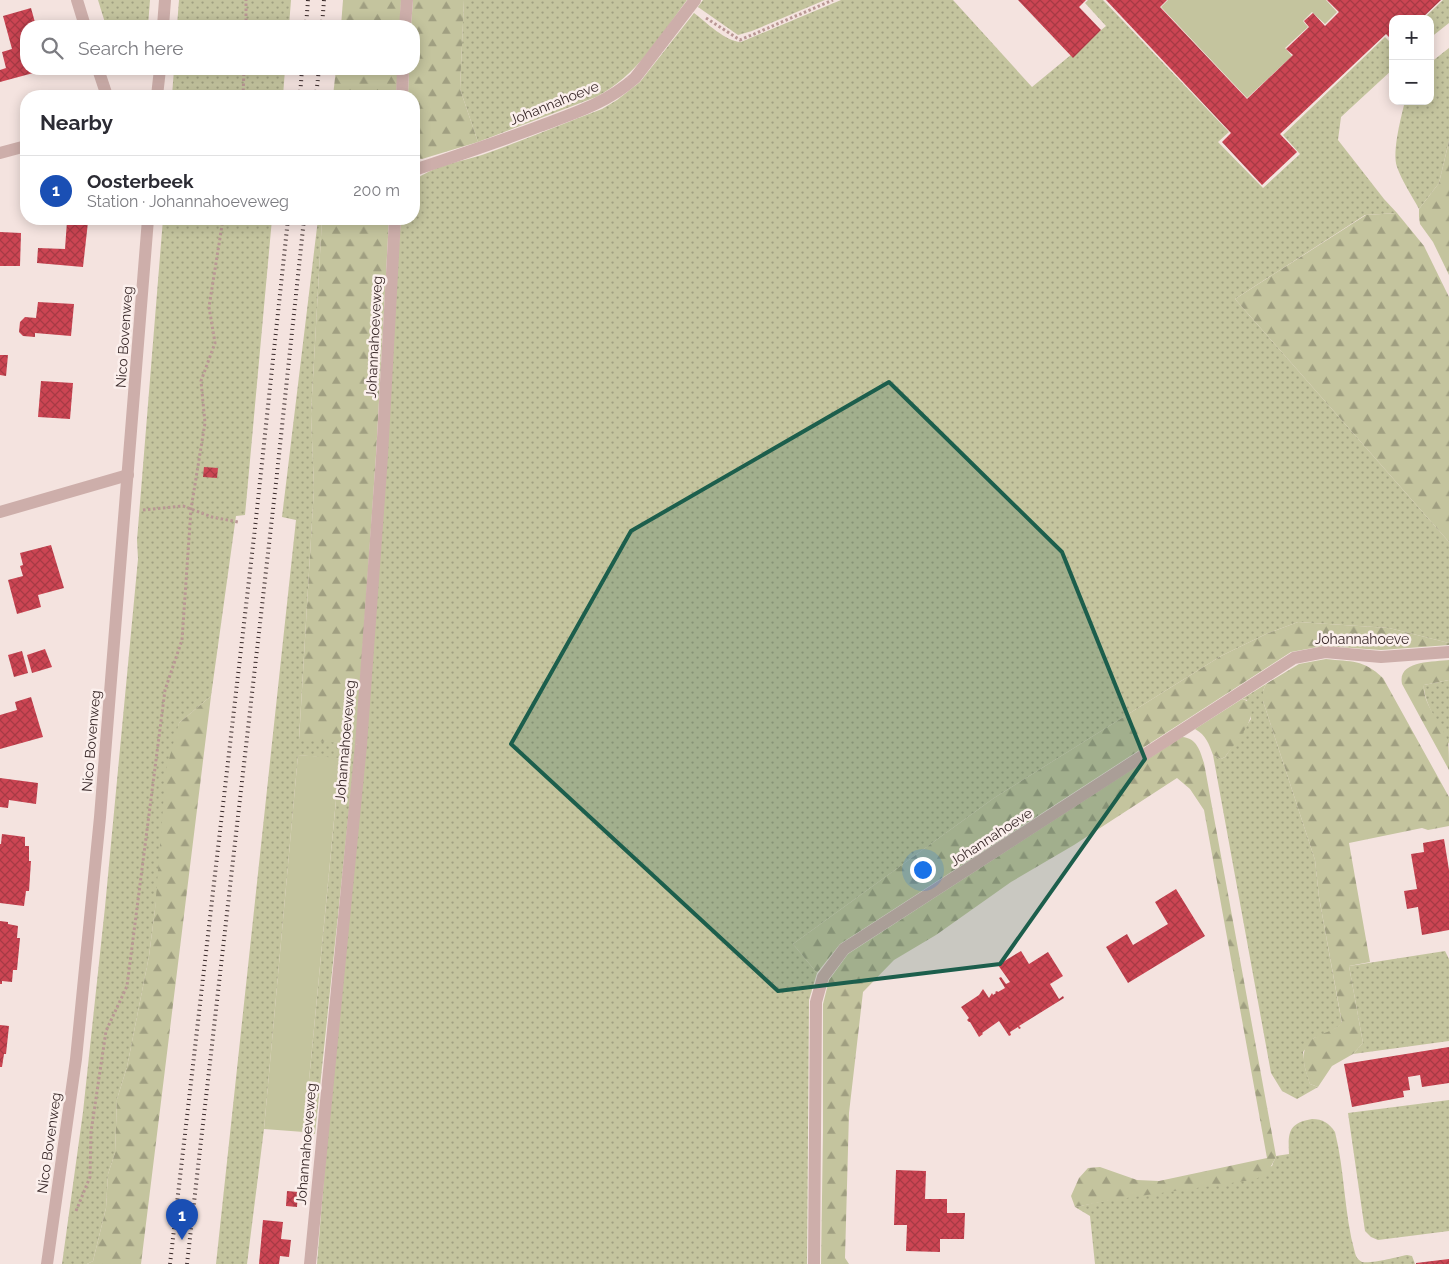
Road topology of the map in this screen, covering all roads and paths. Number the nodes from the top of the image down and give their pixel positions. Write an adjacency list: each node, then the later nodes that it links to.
1 (78, 0): 7 (street)
2 (165, 0): 8 (street)
3 (246, 0): 9 (path)
4 (407, 0): 10 (street)
5 (833, 0): 6 (path)
6 (693, 4): 21 (street, Johannahoeve)
7 (83, 20)
8 (163, 20)
9 (246, 20)
10 (405, 20)
11 (100, 75): 15 (street)
12 (159, 75): 16 (street)
13 (244, 75): 17 (path)
14 (403, 75): 18 (street)
15 (105, 90)
16 (158, 90)
17 (243, 90)
18 (402, 90)
19 (20, 148): 20 (street)
20 (0, 153)
21 (420, 168)
22 (148, 225): 25 (street, Nico Bovenweg)
23 (222, 225): 26 (path)
24 (395, 225): 33 (street, Johannahoeveweg)
25 (128, 475): 27 (street, Nico Bovenweg); 28 (street)
26 (191, 509): 27 (path); 29 (path); 31 (path)
27 (125, 510): 32 (street, Nico Bovenweg)
28 (0, 512)
29 (238, 522)
30 (1449, 652): 34 (street, Johannahoeve)
31 (74, 1217)
32 (47, 1264)
33 (310, 1264)
34 (814, 1264)

